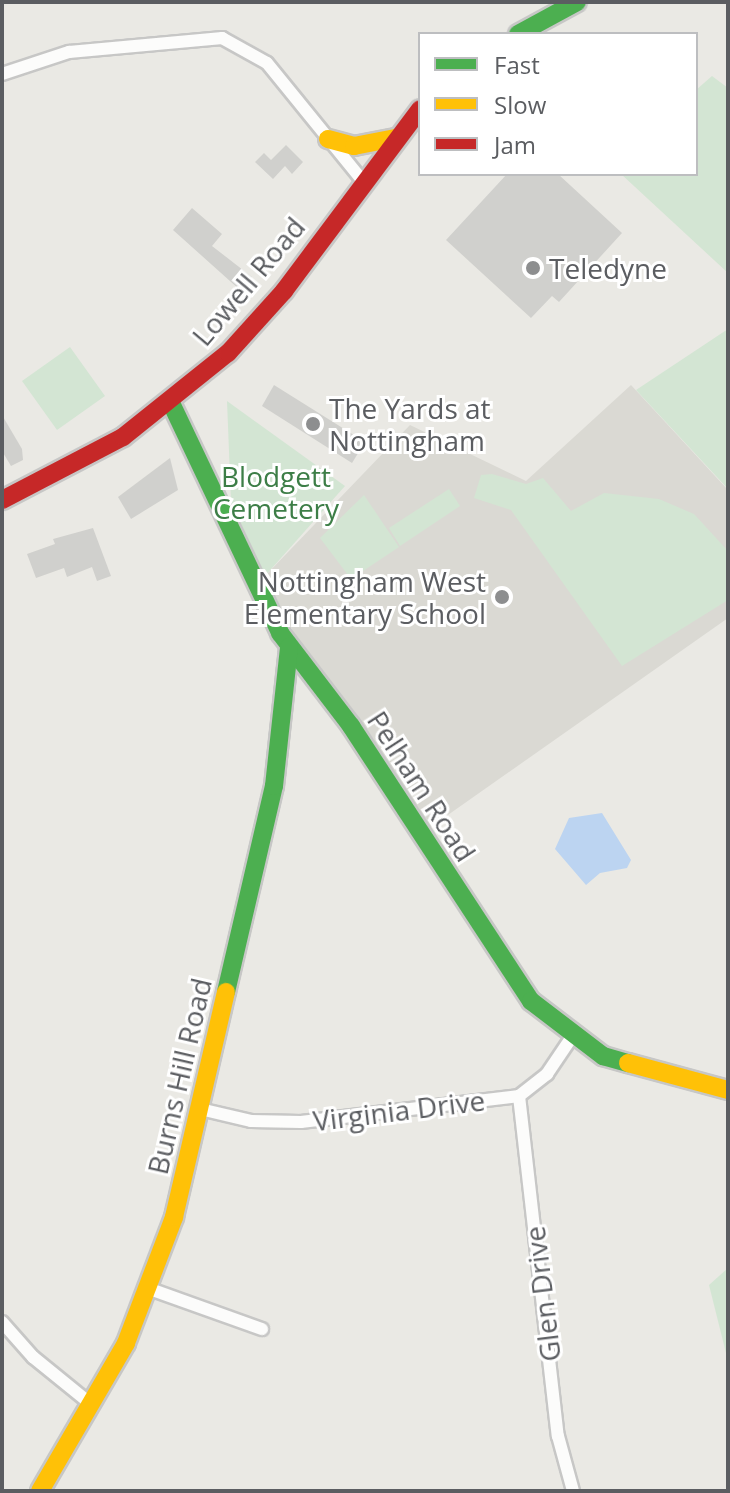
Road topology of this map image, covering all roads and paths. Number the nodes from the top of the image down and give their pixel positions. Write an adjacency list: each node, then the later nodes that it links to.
1 (577, 2): 2 (street)
2 (522, 32)
3 (2, 74): 6 (street)
4 (418, 111): 5 (street, Lowell Road)
5 (395, 138): 6 (street); 7 (street, Lowell Road)
6 (328, 139): 7 (street)
7 (362, 180): 8 (street, Lowell Road)
8 (171, 403): 9 (street, Lowell Road); 10 (street, Pelham Road)
9 (2, 500)
10 (289, 647): 11 (street, Pelham Road); 14 (street, Burns Hill Road)
11 (572, 1037): 12 (street, Pelham Road); 13 (street, Virginia Drive)
12 (728, 1090)
13 (519, 1096): 14 (street, Virginia Drive); 20 (street, Glen Drive)
14 (200, 1109): 15 (street, Burns Hill Road)
15 (150, 1289): 17 (street); 18 (street, Burns Hill Road)
16 (2, 1322): 18 (street)
17 (262, 1329)
18 (92, 1405): 19 (street, Burns Hill Road)
19 (40, 1491)
20 (573, 1491)

